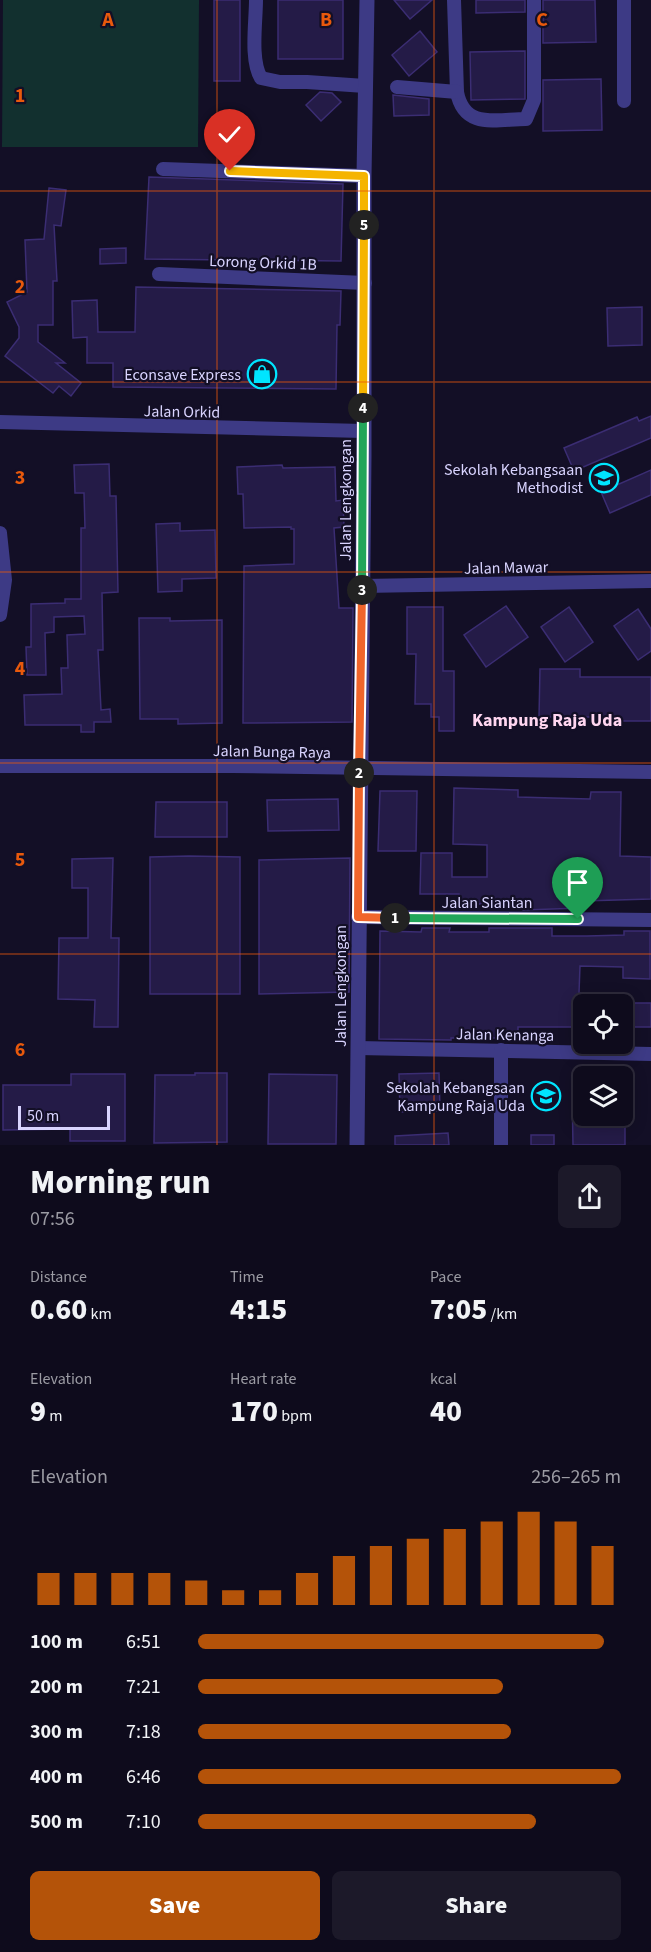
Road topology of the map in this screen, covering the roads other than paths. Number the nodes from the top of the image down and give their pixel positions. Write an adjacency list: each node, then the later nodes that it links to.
1 (256, 0): 6 (street)
2 (366, 0): 6 (street, Jalan Lengkongan)
3 (454, 0): 8 (street)
4 (534, 0): 8 (street)
5 (624, 0): 9 (street)
6 (365, 86): 11 (street, Jalan Lengkongan)
7 (397, 87): 8 (street)
8 (457, 92)
9 (624, 101)
10 (163, 169): 11 (street)
11 (364, 176): 13 (street, Jalan Lengkongan)
12 (159, 274): 13 (street, Lorong Orkid 1B)
13 (365, 283): 15 (street, Jalan Lengkongan)
14 (0, 422): 15 (street, Jalan Orkid)
15 (363, 431): 18 (street, Jalan Lengkongan)
16 (0, 533): 19 (street)
17 (651, 581): 18 (street, Jalan Mawar)
18 (362, 586): 21 (street, Jalan Lengkongan)
19 (0, 615)
20 (0, 766): 21 (street, Jalan Bunga Raya)
21 (359, 769): 22 (street, Jalan Bunga Raya); 23 (street, Jalan Lengkongan)
22 (651, 772)
23 (358, 917): 24 (street, Jalan Siantan); 25 (street, Jalan Lengkongan)
24 (651, 920)
25 (358, 1048): 26 (street, Jalan Kenanga); 28 (street, Jalan Lengkongan)
26 (501, 1050): 27 (street, Jalan Kenanga); 29 (street)
27 (651, 1054)
28 (357, 1145)
29 (501, 1145)

